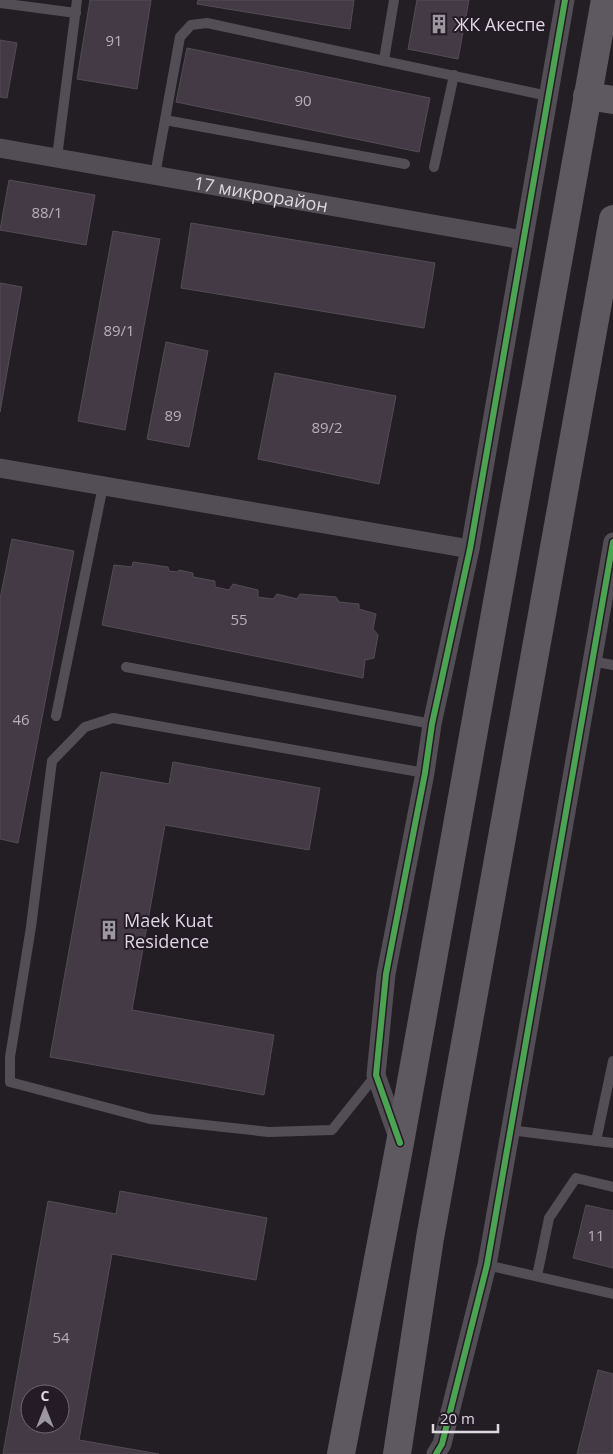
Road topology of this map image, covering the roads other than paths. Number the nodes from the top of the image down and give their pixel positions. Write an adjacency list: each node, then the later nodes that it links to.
1 (77, 0): 6 (lane)
2 (394, 0): 7 (lane)
3 (565, 0): 9 (street)
4 (605, 0): 10 (main road)
5 (0, 3): 6 (lane)
6 (76, 13): 13 (lane)
7 (384, 60): 8 (lane); 11 (lane)
8 (454, 76): 9 (lane); 15 (lane)
9 (548, 96): 18 (street)
10 (600, 98): 33 (main road)
11 (165, 120): 14 (lane); 16 (lane)
12 (0, 148): 13 (street, 17 микрорайон)
13 (57, 157): 16 (street, 17 микрорайон)
14 (405, 164)
15 (434, 167)
16 (155, 175): 18 (street, 17 микрорайон)
17 (613, 218): 40 (main road)
18 (523, 240): 22 (street)
19 (0, 468): 20 (street)
20 (103, 486): 22 (street); 26 (lane)
21 (613, 542): 23 (street)
22 (470, 549): 27 (street)
23 (592, 661): 24 (lane); 31 (street)
24 (613, 665)
25 (126, 667): 27 (lane)
26 (56, 716)
27 (432, 724): 28 (street)
28 (425, 773): 30 (street); 30 (lane)
29 (613, 1061): 32 (lane)
30 (376, 1075): 33 (street)
31 (510, 1130): 32 (lane); 36 (street)
32 (596, 1141): 34 (lane)
33 (400, 1143): 39 (main road)
34 (613, 1143)
35 (613, 1187): 37 (lane)
36 (487, 1266): 37 (lane); 41 (street)
37 (537, 1276): 38 (lane)
38 (613, 1294)
39 (341, 1454)
40 (397, 1454)
41 (436, 1454)

